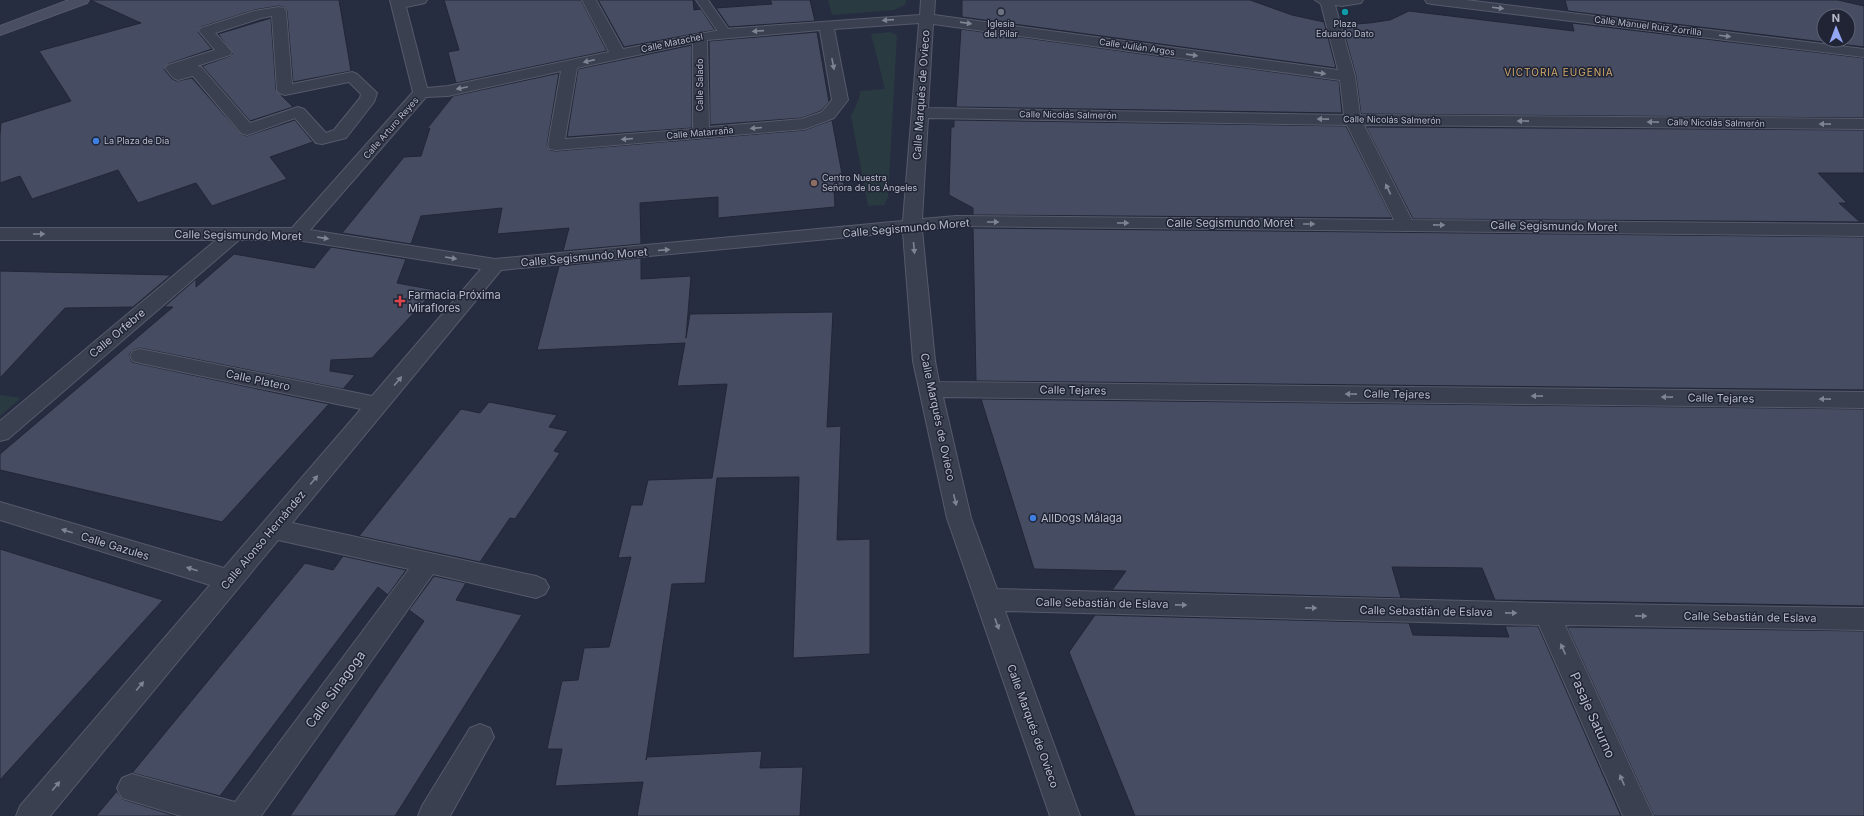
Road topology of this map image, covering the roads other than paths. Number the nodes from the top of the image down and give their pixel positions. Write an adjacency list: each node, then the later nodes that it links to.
1 (82, 0): 11 (main road)
2 (420, 0): 8 (street)
3 (589, 0): 16 (street)
4 (702, 0): 13 (lane)
5 (1356, 0): 7 (street)
6 (1432, 0): 15 (street, Calle Manuel Ruiz Zorrilla, one-way to 15)
7 (1325, 1): 18 (street)
8 (398, 2): 19 (street, Calle Arturo Reyes)
9 (928, 10): 10 (street, Calle Matachel, one-way to 10); 18 (street, Calle Julián Argos, one-way to 18); 20 (street, Calle Marqués de Ovieco)
10 (826, 25): 13 (street, Calle Matachel, one-way to 13); 23 (street, Calle Matarraña, one-way to 23)
11 (0, 31)
12 (206, 31): 12 (street)
13 (725, 33): 14 (street, Calle Matachel)
14 (700, 37): 16 (street, Calle Matachel); 23 (street, Calle Salado)
15 (1864, 53)
16 (618, 54): 17 (street, Calle Matachel, one-way to 17)
17 (570, 65): 19 (street, Calle Matachel, one-way to 19); 23 (street, Calle Matarraña, one-way to 17)
18 (1347, 76): 21 (street)
19 (421, 93): 29 (street, Calle Arturo Reyes)
20 (920, 113): 21 (street, Calle Nicolás Salmerón, one-way to 20); 25 (street, Calle Marqués de Ovieco)
21 (1354, 120): 22 (street, Calle Nicolás Salmerón, one-way to 21); 24 (street, one-way to 21)
22 (1864, 124)
23 (701, 133)
24 (1405, 224): 25 (street, Calle Segismundo Moret, one-way to 24); 26 (street, Calle Segismundo Moret, one-way to 26)
25 (912, 226): 30 (street, Calle Segismundo Moret, one-way to 25); 32 (street, Calle Marqués de Ovieco, one-way to 32)
26 (1864, 230)
27 (0, 234): 28 (street, Calle Segismundo Moret, one-way to 28)
28 (234, 234): 29 (street, Calle Segismundo Moret); 35 (street, Calle Orfebre)
29 (296, 234): 30 (street, Calle Segismundo Moret, one-way to 30)
30 (495, 265): 34 (street, Calle Alonso Hernández, one-way to 30)
31 (140, 356): 34 (street, Calle Platero)
32 (930, 389): 33 (street, Calle Tejares, one-way to 32); 41 (street, Calle Marqués de Ovieco, one-way to 41)
33 (1864, 400)
34 (377, 405): 37 (street, Calle Alonso Hernández, one-way to 34)
35 (0, 433)
36 (0, 511): 39 (street, Calle Gazules, one-way to 36)
37 (273, 528): 38 (street); 39 (street, Calle Alonso Hernández)
38 (428, 562): 40 (street); 48 (street, Calle Sinagoga)
39 (229, 580): 46 (street, Calle Alonso Hernández, one-way to 39)
40 (536, 587)
41 (988, 600): 42 (street, Calle Sebastián de Eslava, one-way to 42); 50 (street, Calle Marqués de Ovieco, one-way to 50)
42 (1547, 614): 43 (street, Calle Sebastián de Eslava, one-way to 43); 51 (street, Pasaje Saturno, one-way to 42)
43 (1864, 619)
44 (480, 737): 49 (street)
45 (132, 788): 47 (street)
46 (31, 816)
47 (233, 816)
48 (243, 816)
49 (434, 816)
50 (1065, 816)
51 (1638, 816)

